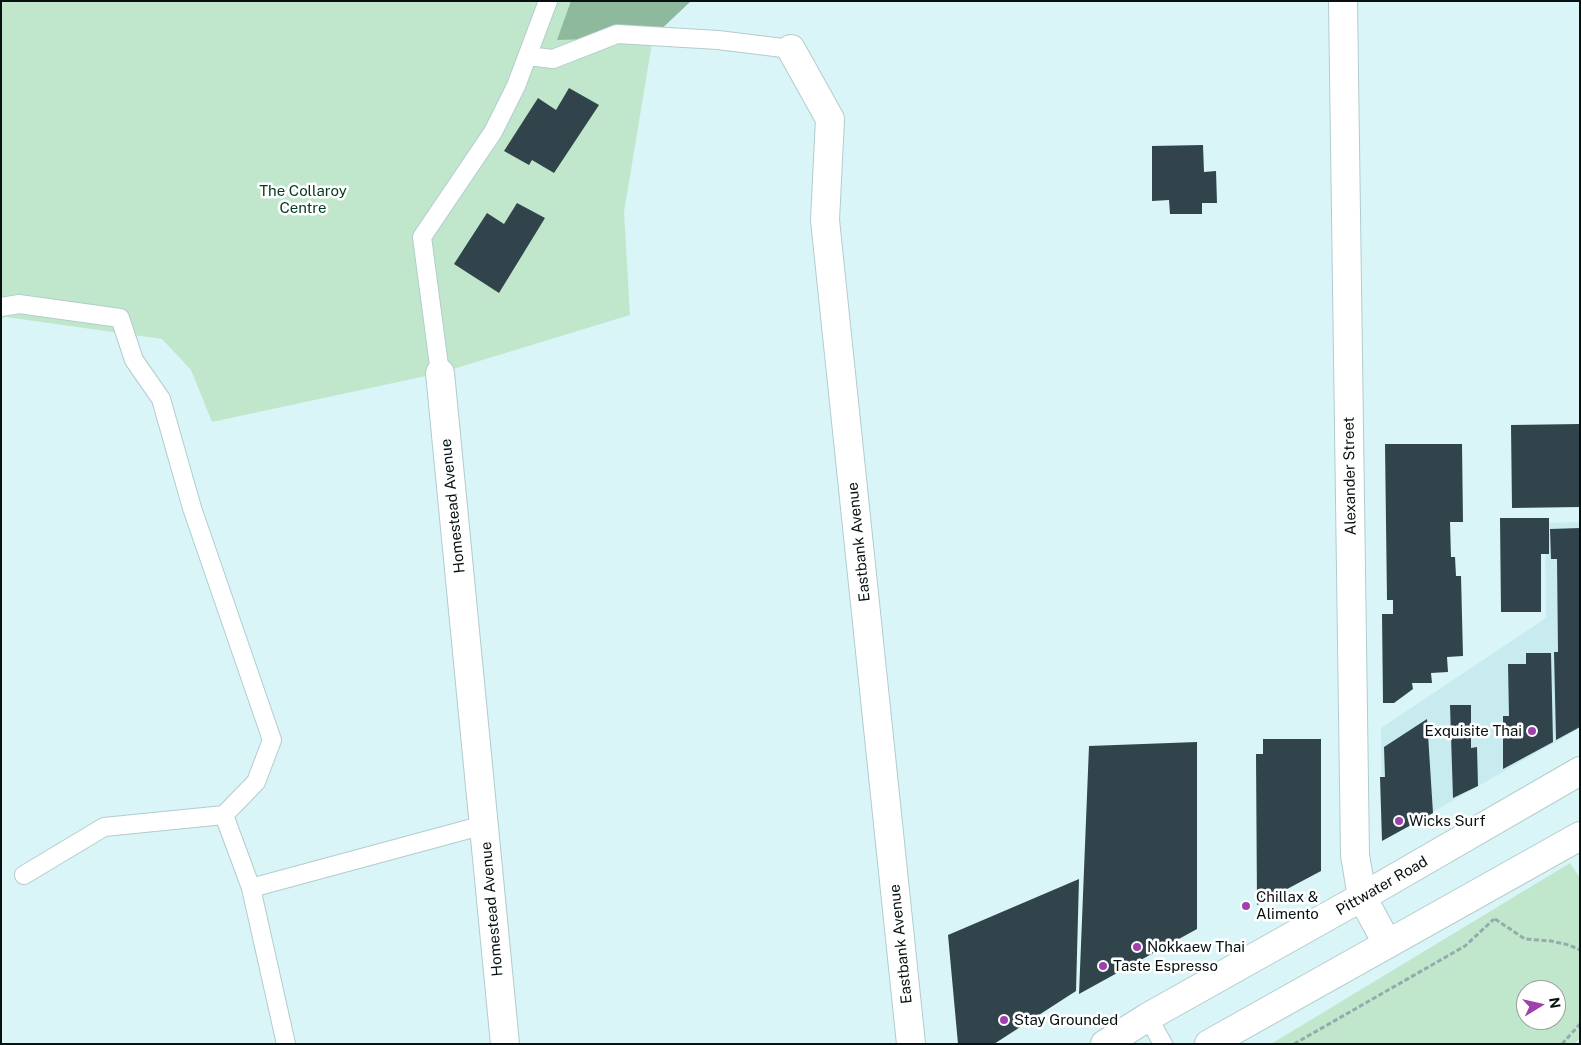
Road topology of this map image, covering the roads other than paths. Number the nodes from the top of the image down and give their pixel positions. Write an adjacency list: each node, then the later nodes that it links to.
1 (548, 1): 4 (lane, Homestead Avenue)
2 (1343, 1): 13 (main road, Alexander Street)
3 (791, 48): 4 (lane); 18 (main road, Eastbank Avenue)
4 (528, 56): 6 (lane, Homestead Avenue)
5 (1, 307): 8 (lane)
6 (440, 373): 9 (main road, Homestead Avenue)
7 (1580, 771): 13 (main road, Pittwater Road)
8 (224, 814): 11 (lane); 12 (lane)
9 (484, 825): 12 (lane); 17 (main road, Homestead Avenue)
10 (1580, 836): 14 (main road)
11 (24, 875)
12 (251, 888): 16 (lane)
13 (1362, 898): 14 (main road, Alexander Street); 15 (main road, Pittwater Road)
14 (1387, 943): 21 (main road)
15 (1148, 1017): 19 (main road, Pittwater Road); 20 (lane)
16 (286, 1044)
17 (505, 1044)
18 (911, 1044)
19 (1105, 1044)
20 (1163, 1044)
21 (1209, 1044)

